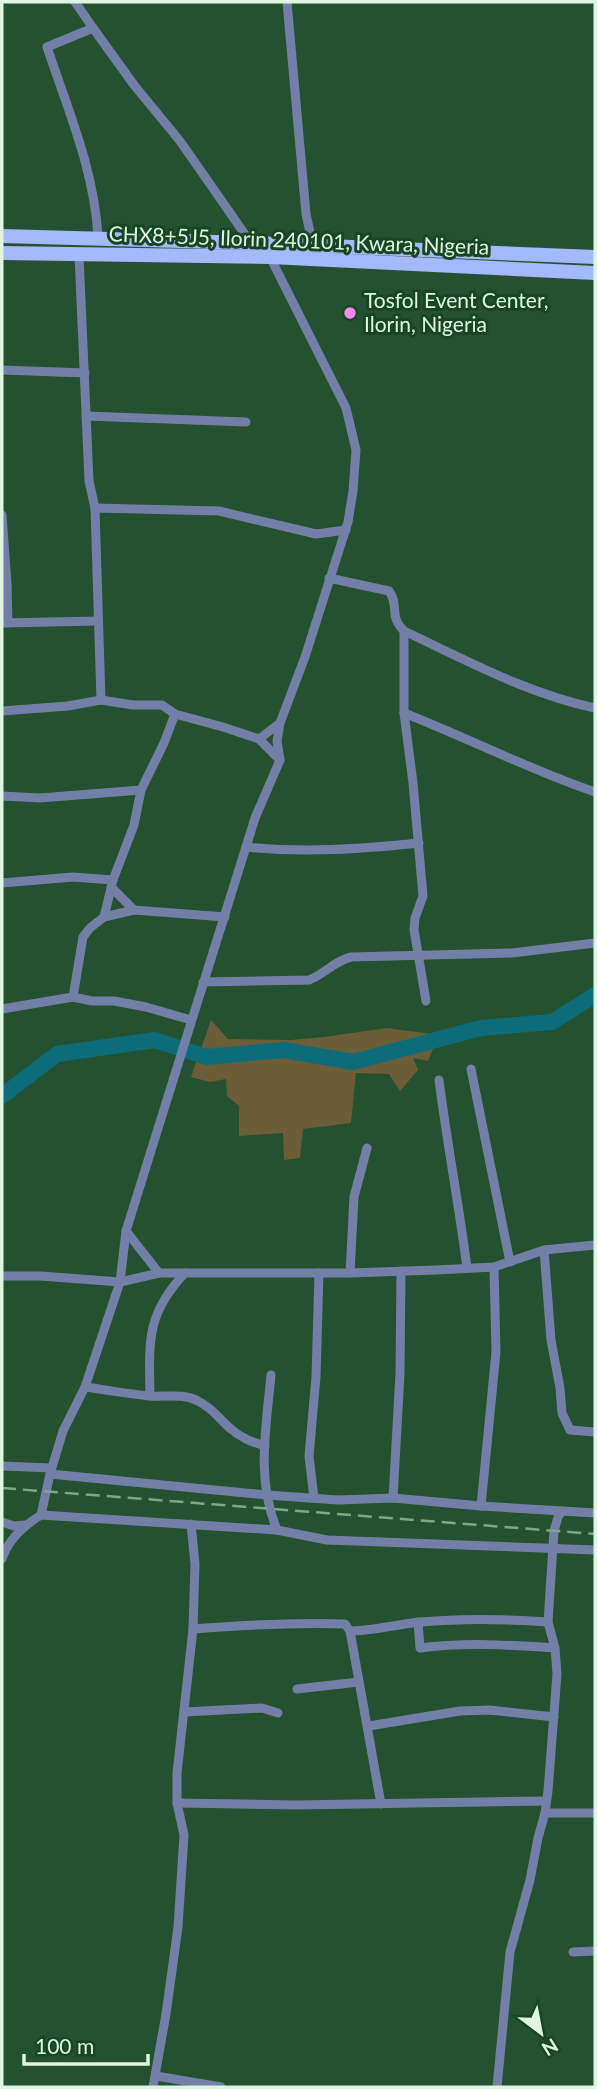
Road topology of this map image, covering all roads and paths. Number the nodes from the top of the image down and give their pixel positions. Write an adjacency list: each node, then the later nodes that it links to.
1 (75, 2): 3 (street)
2 (287, 2): 7 (street)
3 (93, 28): 5 (street); 6 (street)
4 (2, 236): 5 (main road, CHX8+5J5, Ilorin 240101, Kwara, Nigeria)
5 (98, 238): 6 (main road, CHX8+5J5, Ilorin 240101, Kwara, Nigeria)
6 (251, 243): 7 (main road, CHX8+5J5, Ilorin 240101, Kwara, Nigeria)
7 (313, 246): 11 (main road, CHX8+5J5, Ilorin 240101, Kwara, Nigeria)
8 (2, 253): 9 (main road, CHX8+5J5, Ilorin 240101, Kwara, Nigeria)
9 (79, 255): 10 (main road, CHX8+5J5, Ilorin 240101, Kwara, Nigeria); 14 (street)
10 (270, 257): 12 (main road, CHX8+5J5, Ilorin 240101, Kwara, Nigeria); 19 (street)
11 (595, 257)
12 (595, 273)
13 (2, 370): 14 (street)
14 (85, 373): 15 (street)
15 (86, 416): 16 (street); 17 (street)
16 (246, 422)
17 (95, 508): 19 (street); 21 (street)
18 (2, 515): 22 (street)
19 (345, 530): 20 (street)
20 (329, 578): 23 (street); 29 (street)
21 (98, 621): 22 (street); 24 (street)
22 (5, 623)
23 (404, 631): 25 (street); 27 (street)
24 (101, 700): 26 (street); 28 (street)
25 (595, 708)
26 (2, 711)
27 (404, 713): 33 (street); 35 (street)
28 (175, 714): 30 (street); 32 (street)
29 (280, 723): 30 (street); 31 (street)
30 (259, 739): 31 (street)
31 (280, 760): 36 (street)
32 (141, 790): 34 (street); 38 (street)
33 (595, 792)
34 (2, 796)
35 (419, 843): 36 (street); 43 (street)
36 (246, 847): 41 (street)
37 (2, 883): 38 (street)
38 (112, 884): 39 (street); 40 (street)
39 (134, 910): 40 (street); 41 (street)
40 (104, 917): 45 (street)
41 (225, 917): 44 (street)
42 (595, 943): 43 (street)
43 (419, 955): 44 (street); 46 (street)
44 (203, 982): 48 (street)
45 (73, 997): 47 (street); 48 (street)
46 (426, 1001)
47 (2, 1009)
48 (191, 1020): 52 (street)
49 (471, 1069): 55 (street)
50 (439, 1080): 57 (street)
51 (367, 1148): 62 (street)
52 (126, 1231): 59 (street); 64 (street)
53 (595, 1245): 54 (street)
54 (544, 1250): 55 (street); 68 (street)
55 (510, 1262): 56 (street)
56 (494, 1267): 57 (street); 75 (street)
57 (467, 1268): 58 (street)
58 (401, 1271): 62 (street); 74 (street)
59 (159, 1273): 60 (street); 64 (street)
60 (185, 1273): 61 (street); 67 (street)
61 (319, 1273): 62 (street); 73 (street)
62 (350, 1273)
63 (2, 1276): 64 (street)
64 (120, 1282): 66 (street)
65 (271, 1375): 69 (street)
66 (85, 1387): 67 (street); 71 (street)
67 (150, 1396): 69 (street)
68 (595, 1432)
69 (265, 1446): 72 (street)
70 (2, 1466): 71 (street)
71 (50, 1471): 72 (street); 78 (street)
72 (267, 1495): 73 (street); 82 (street)
73 (314, 1498): 74 (street)
74 (393, 1498): 75 (street)
75 (481, 1506): 76 (street)
76 (562, 1511): 77 (street); 83 (street)
77 (595, 1513)
78 (41, 1515): 80 (street); 81 (street)
79 (2, 1522): 81 (street)
80 (191, 1524): 82 (street); 88 (street)
81 (25, 1525): 85 (street)
82 (277, 1531): 83 (street)
83 (553, 1548): 84 (street); 87 (street)
84 (595, 1549)
85 (2, 1559)
86 (418, 1622): 87 (street); 89 (street); 90 (street)
87 (548, 1622): 90 (street)
88 (193, 1629): 89 (street); 93 (street)
89 (350, 1631): 91 (street)
90 (555, 1648): 95 (street)
91 (359, 1682): 92 (street); 96 (street)
92 (297, 1689)
93 (184, 1712): 94 (street); 98 (street)
94 (278, 1713)
95 (554, 1717): 96 (street); 97 (street)
96 (369, 1726): 99 (street)
97 (546, 1801): 99 (street); 100 (street)
98 (177, 1803): 99 (street); 104 (street)
99 (381, 1804)
100 (545, 1813): 101 (street); 107 (street)
101 (595, 1813)
102 (595, 1951): 103 (street)
103 (573, 1952)
104 (156, 2076): 105 (street); 106 (street)
105 (153, 2087)
106 (221, 2087)
107 (497, 2087)

